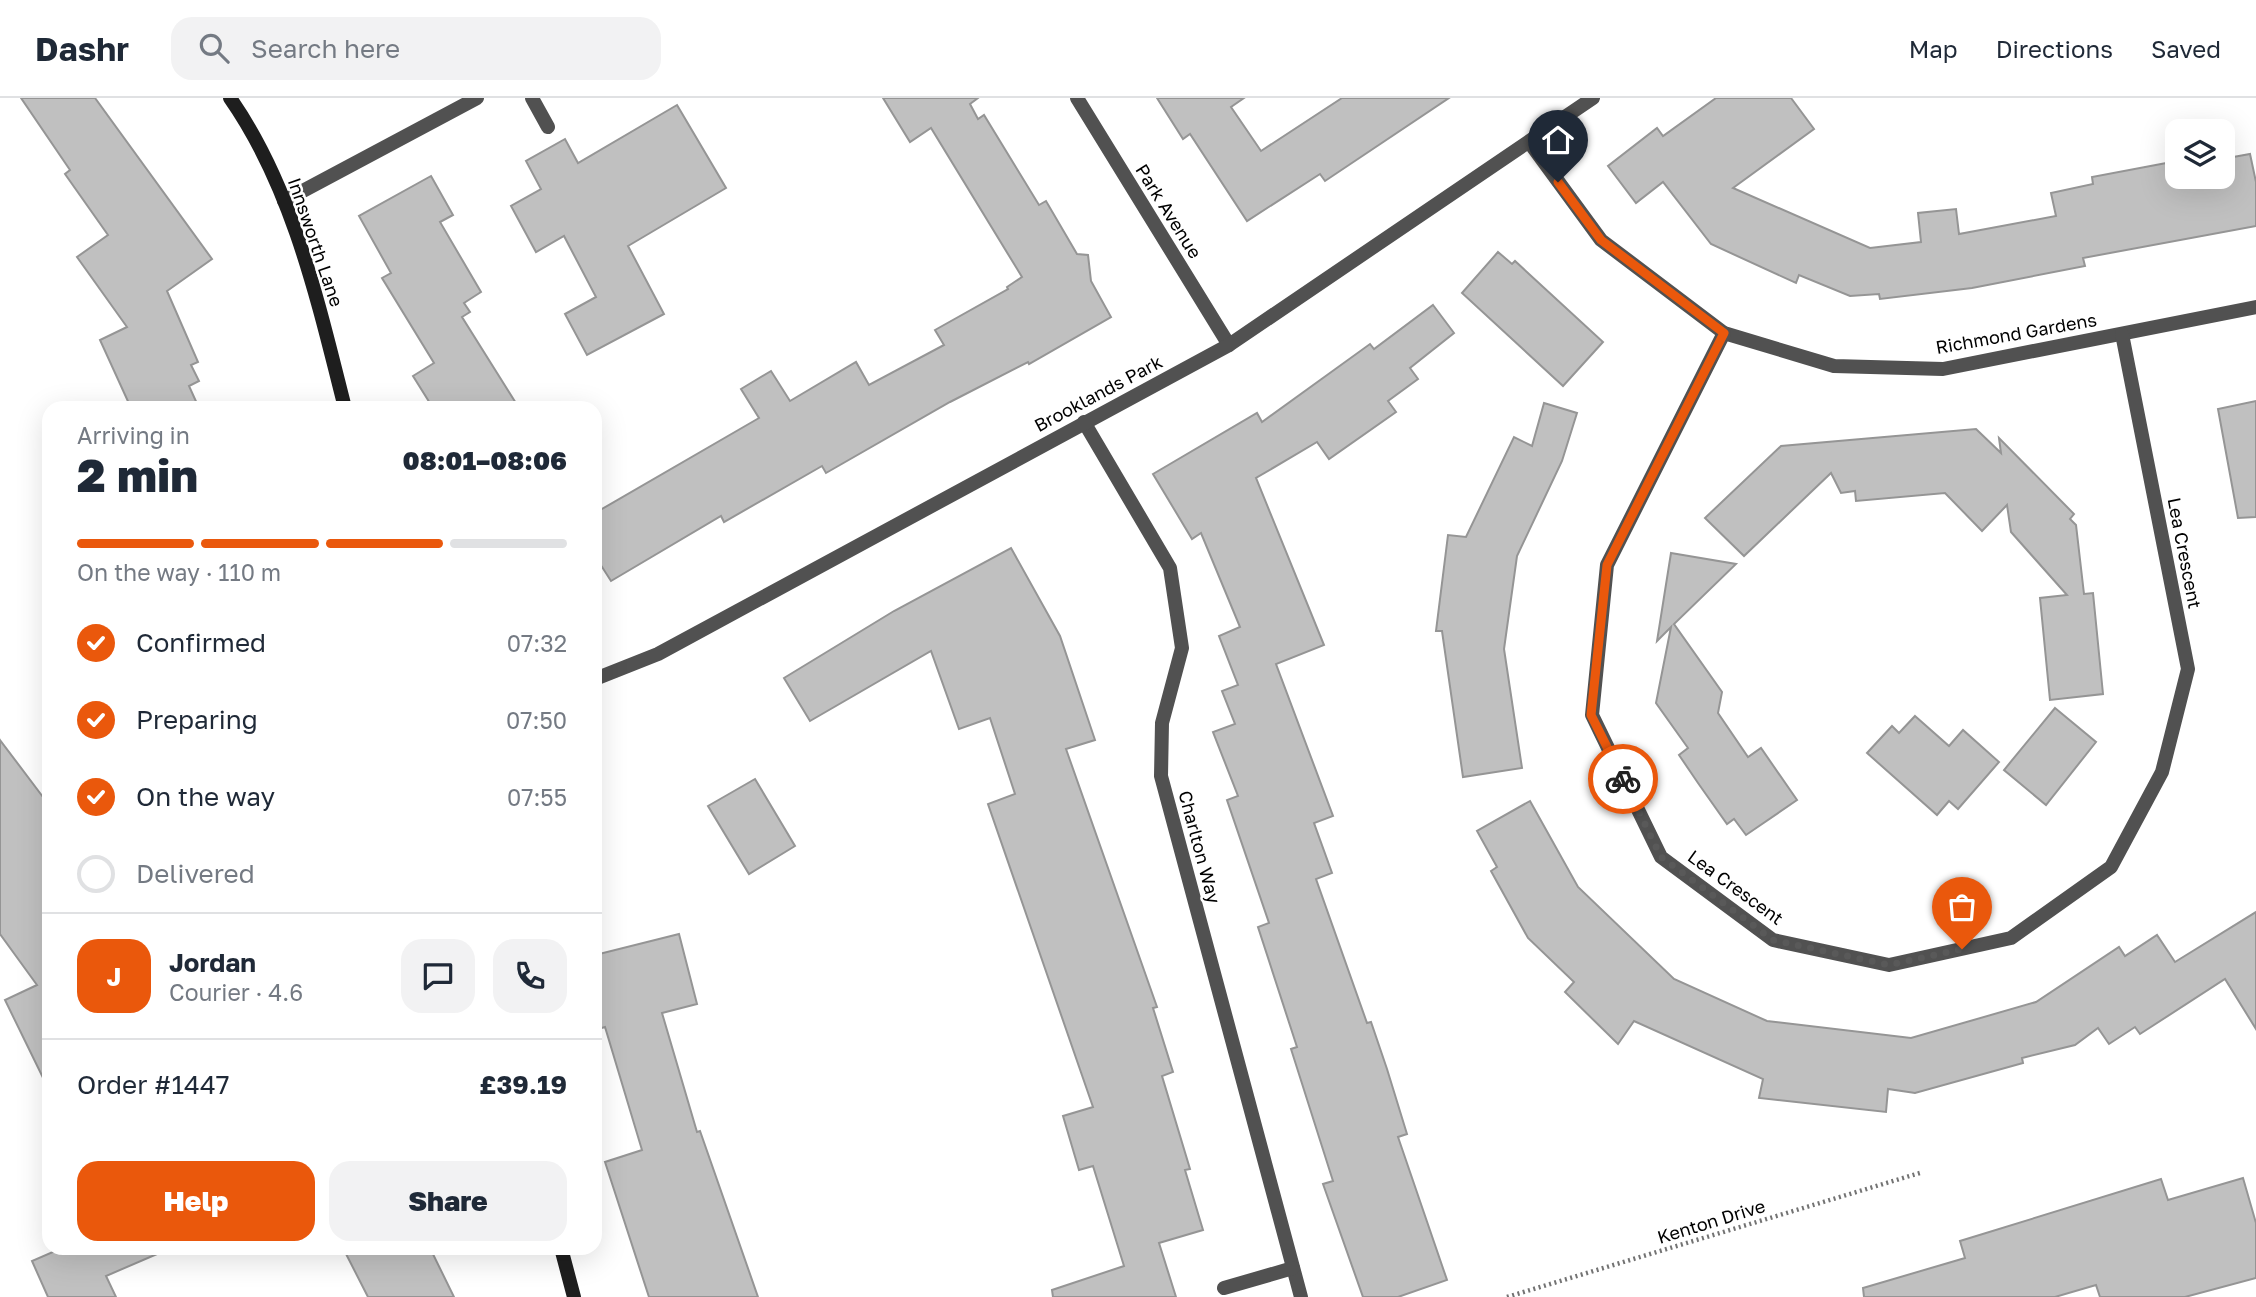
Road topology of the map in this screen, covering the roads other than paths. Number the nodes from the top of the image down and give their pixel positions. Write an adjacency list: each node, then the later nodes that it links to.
1 (230, 98): 8 (street, Innsworth Lane)
2 (477, 98): 8 (street)
3 (532, 98): 6 (street)
4 (1077, 98): 12 (street, Park Avenue)
5 (1593, 98): 7 (street, Brooklands Park)
6 (548, 127)
7 (1530, 143): 10 (street, Richmond Gardens); 12 (street, Brooklands Park)
8 (284, 201): 13 (street, Innsworth Lane)
9 (2256, 307): 11 (street, Richmond Gardens)
10 (1724, 333): 11 (street, Richmond Gardens); 11 (street, Lea Crescent)
11 (2122, 334)
12 (1229, 345): 14 (street, Brooklands Park)
13 (343, 401)
14 (1084, 422): 15 (street, Brooklands Park); 17 (street, Charlton Way)
15 (602, 675)
16 (563, 1255): 19 (street)
17 (1293, 1268): 18 (street); 20 (street, Charlton Way)
18 (1224, 1288)
19 (574, 1297)
20 (1301, 1297)

